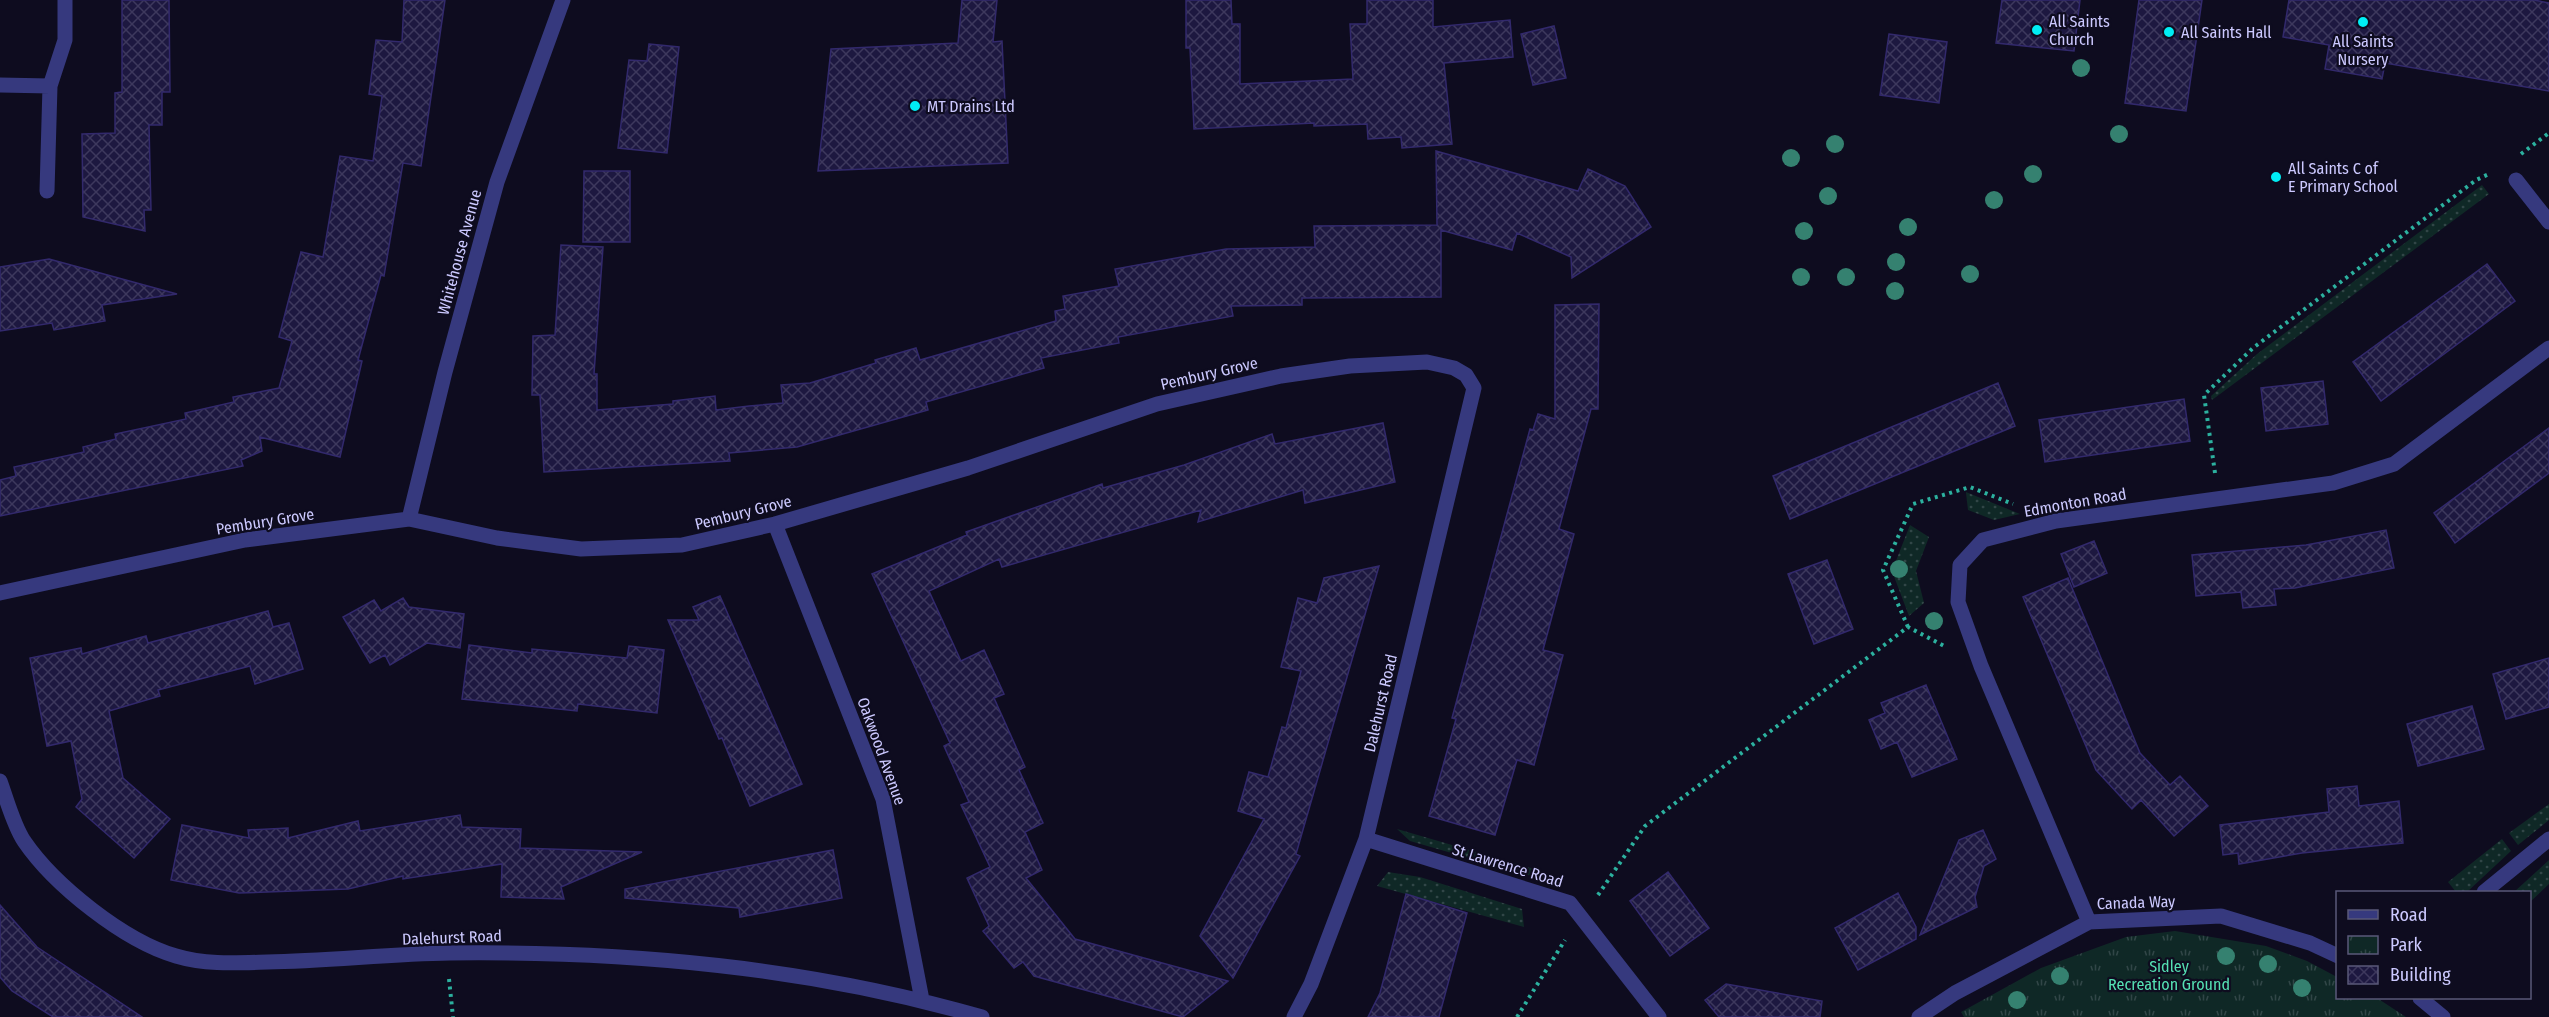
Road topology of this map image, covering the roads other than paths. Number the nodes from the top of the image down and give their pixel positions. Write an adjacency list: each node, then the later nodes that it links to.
1 (65, 0): 4 (street)
2 (563, 0): 10 (street, Whitehouse Avenue)
3 (0, 85): 4 (street)
4 (50, 86): 6 (street)
5 (2516, 180): 7 (street)
6 (47, 191)
7 (2549, 222)
8 (2549, 348): 17 (street, Edmonton Road)
9 (1474, 388): 11 (street, Pembury Grove); 14 (street, Dalehurst Road)
10 (409, 519): 11 (street, Pembury Grove); 12 (street, Pembury Grove)
11 (775, 524): 20 (street, Oakwood Avenue)
12 (0, 593)
13 (0, 781): 20 (street, Dalehurst Road)
14 (1366, 839): 22 (street, Dalehurst Road); 23 (street, St Lawrence Road)
15 (2549, 839): 16 (street)
16 (2485, 891)
17 (2089, 921): 18 (street, Canada Way); 24 (street, Canada Way)
18 (2336, 956)
19 (2421, 999): 25 (street)
20 (922, 1000): 21 (street, Dalehurst Road)
21 (982, 1017)
22 (1294, 1017)
23 (1659, 1017)
24 (1919, 1017)
25 (2444, 1017)

